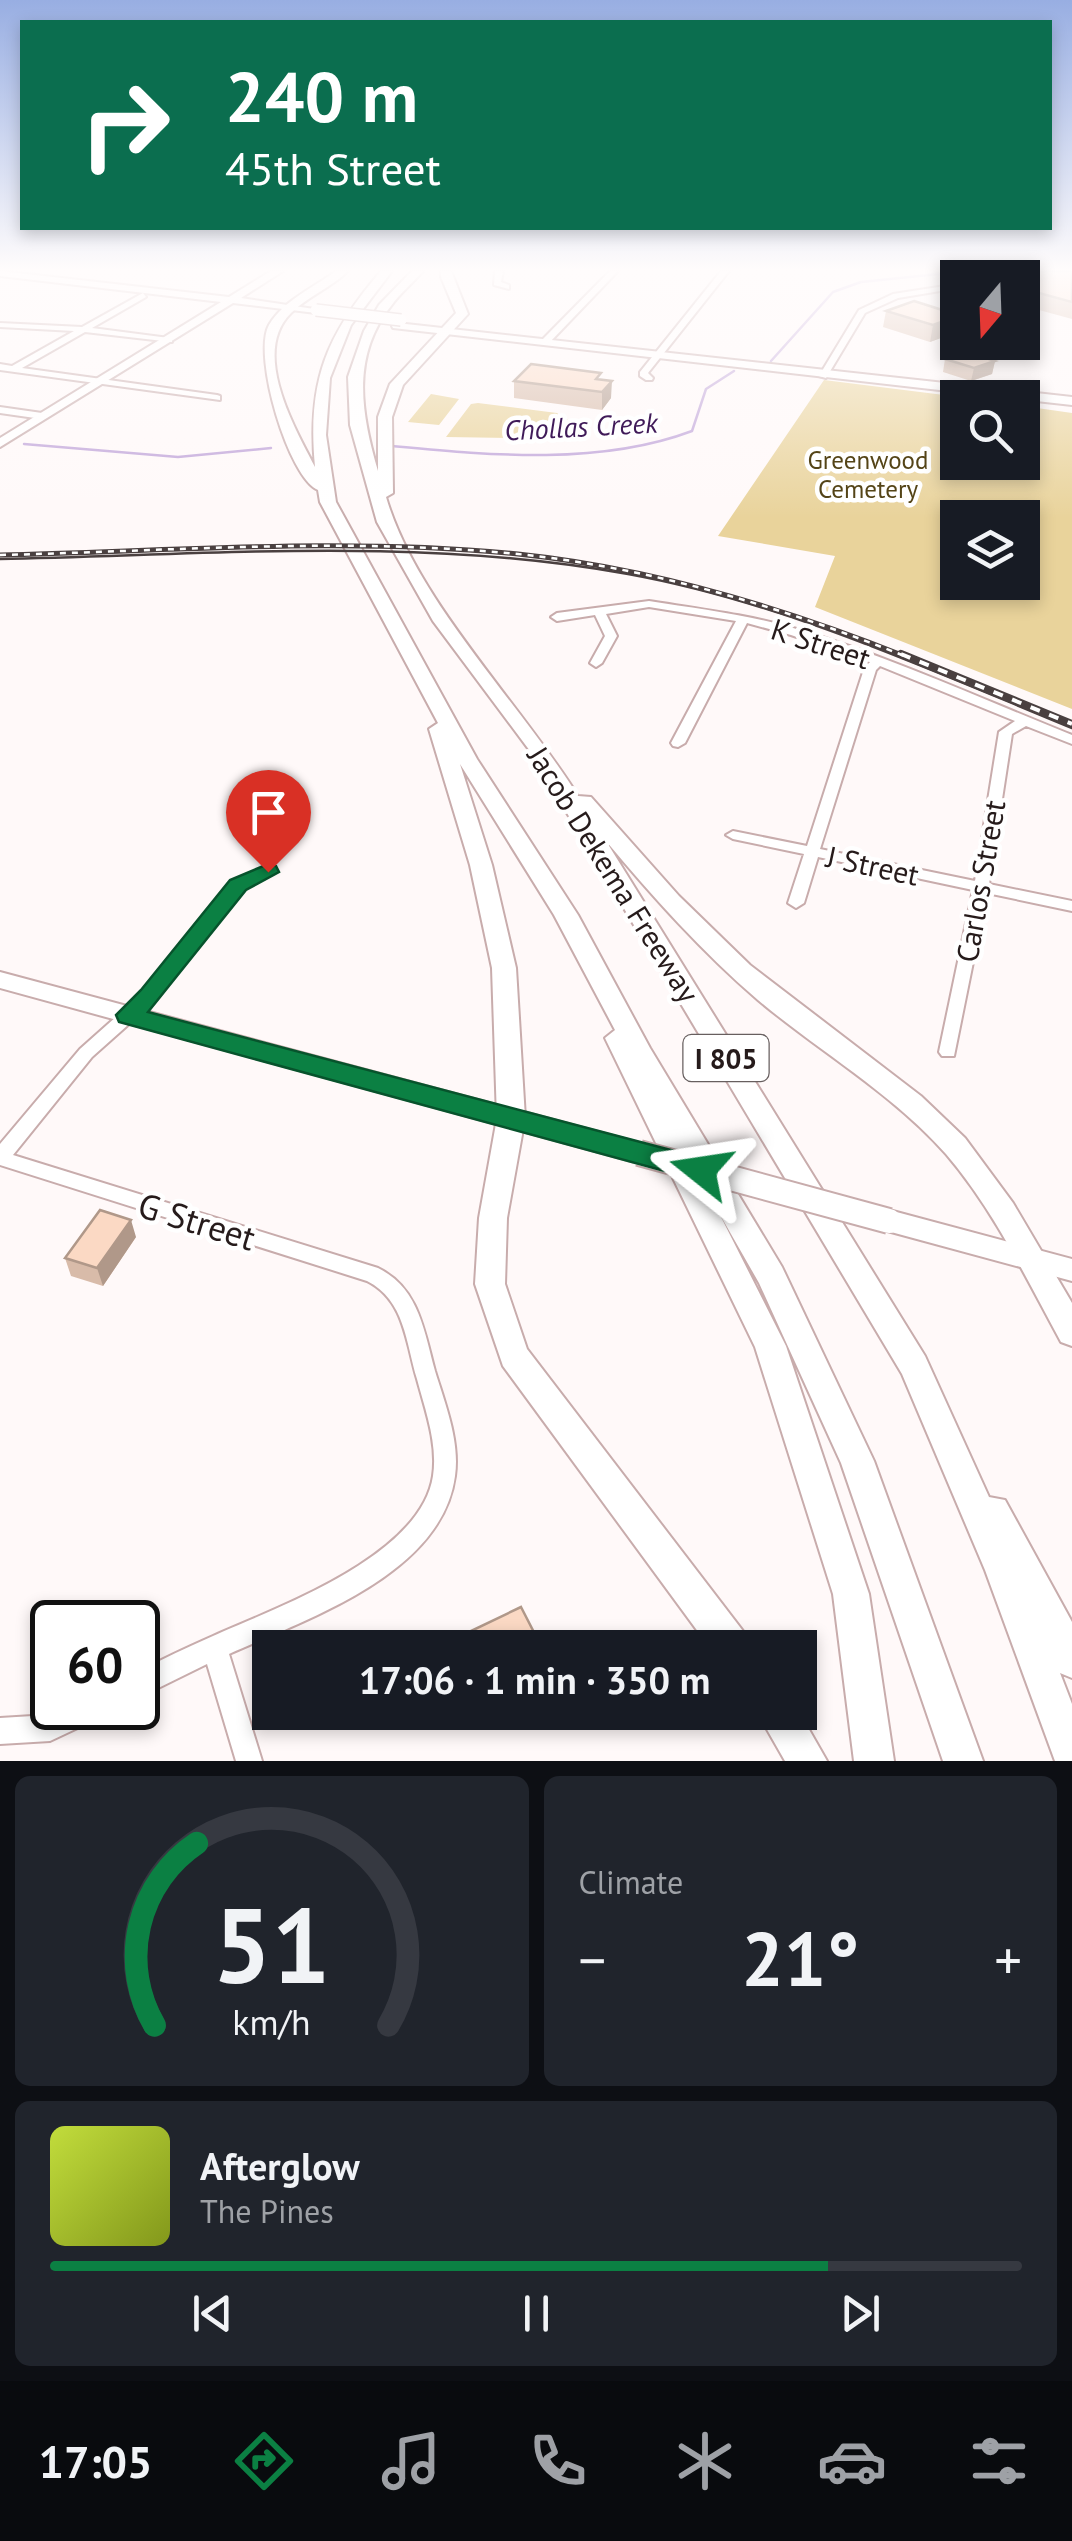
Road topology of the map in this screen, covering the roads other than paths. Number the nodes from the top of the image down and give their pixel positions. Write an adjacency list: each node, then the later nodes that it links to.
1 (41, 353): 11 (street)
2 (147, 353): 15 (main road)
3 (267, 353): 23 (highway)
4 (331, 353): 23 (highway, Jacob Dekema Freeway / I 805)
5 (362, 353): 24 (highway, Jacob Dekema Freeway / I 805)
6 (424, 353): 24 (highway)
7 (652, 353): 9 (main road)
8 (837, 353): 12 (street)
9 (659, 354): 12 (main road); 14 (street)
10 (0, 366): 11 (street)
11 (14, 368): 13 (street); 15 (street)
12 (825, 373): 16 (main road); 19 (main road)
13 (0, 376)
14 (649, 378)
15 (98, 381): 17 (street); 21 (main road)
16 (940, 389)
17 (216, 398)
18 (1040, 401): 19 (main road)
19 (1072, 403)
20 (0, 410): 21 (street)
21 (42, 416): 22 (main road)
22 (0, 443)
23 (328, 502): 30 (highway, Jacob Dekema Freeway / I 805)
24 (385, 522): 34 (highway, Jacob Dekema Freeway / I 805)
25 (600, 612): 26 (street, K Street); 27 (street, K Street); 29 (street)
26 (558, 617)
27 (743, 619): 28 (street, K Street); 33 (street)
28 (878, 661): 31 (street, K Street); 36 (street)
29 (596, 663)
30 (421, 671): 41 (highway, Jacob Dekema Freeway / I 805); 45 (highway)
31 (1025, 720): 32 (street, K Street); 38 (street, Carlos Street)
32 (1072, 740)
33 (678, 743)
34 (539, 749): 47 (highway); 50 (highway, Jacob Dekema Freeway / I 805)
35 (732, 835): 36 (street, J Street)
36 (812, 852): 38 (street, J Street); 39 (street)
37 (268, 872): 43 (street)
38 (981, 887): 40 (street, J Street); 44 (street, Carlos Street)
39 (796, 903)
40 (1072, 906)
41 (566, 915): 61 (highway); 62 (highway, Jacob Dekema Freeway / I 805)
42 (0, 980): 43 (main road)
43 (128, 1015): 45 (main road); 46 (street)
44 (948, 1052)
45 (511, 1118): 47 (main road, bridge); 51 (highway)
46 (0, 1158): 52 (street, G Street)
47 (1030, 1258): 48 (main road); 49 (highway)
48 (1072, 1270)
49 (1072, 1332)
50 (914, 1366): 53 (highway); 58 (highway, Jacob Dekema Freeway / I 805)
51 (720, 1630)
52 (215, 1647): 54 (street); 59 (street)
53 (1072, 1659)
54 (160, 1674)
55 (30, 1729): 57 (street)
56 (787, 1730): 60 (highway)
57 (0, 1731)
58 (1072, 1755)
59 (249, 1761)
60 (807, 1761)
61 (874, 1761)
62 (963, 1761)

